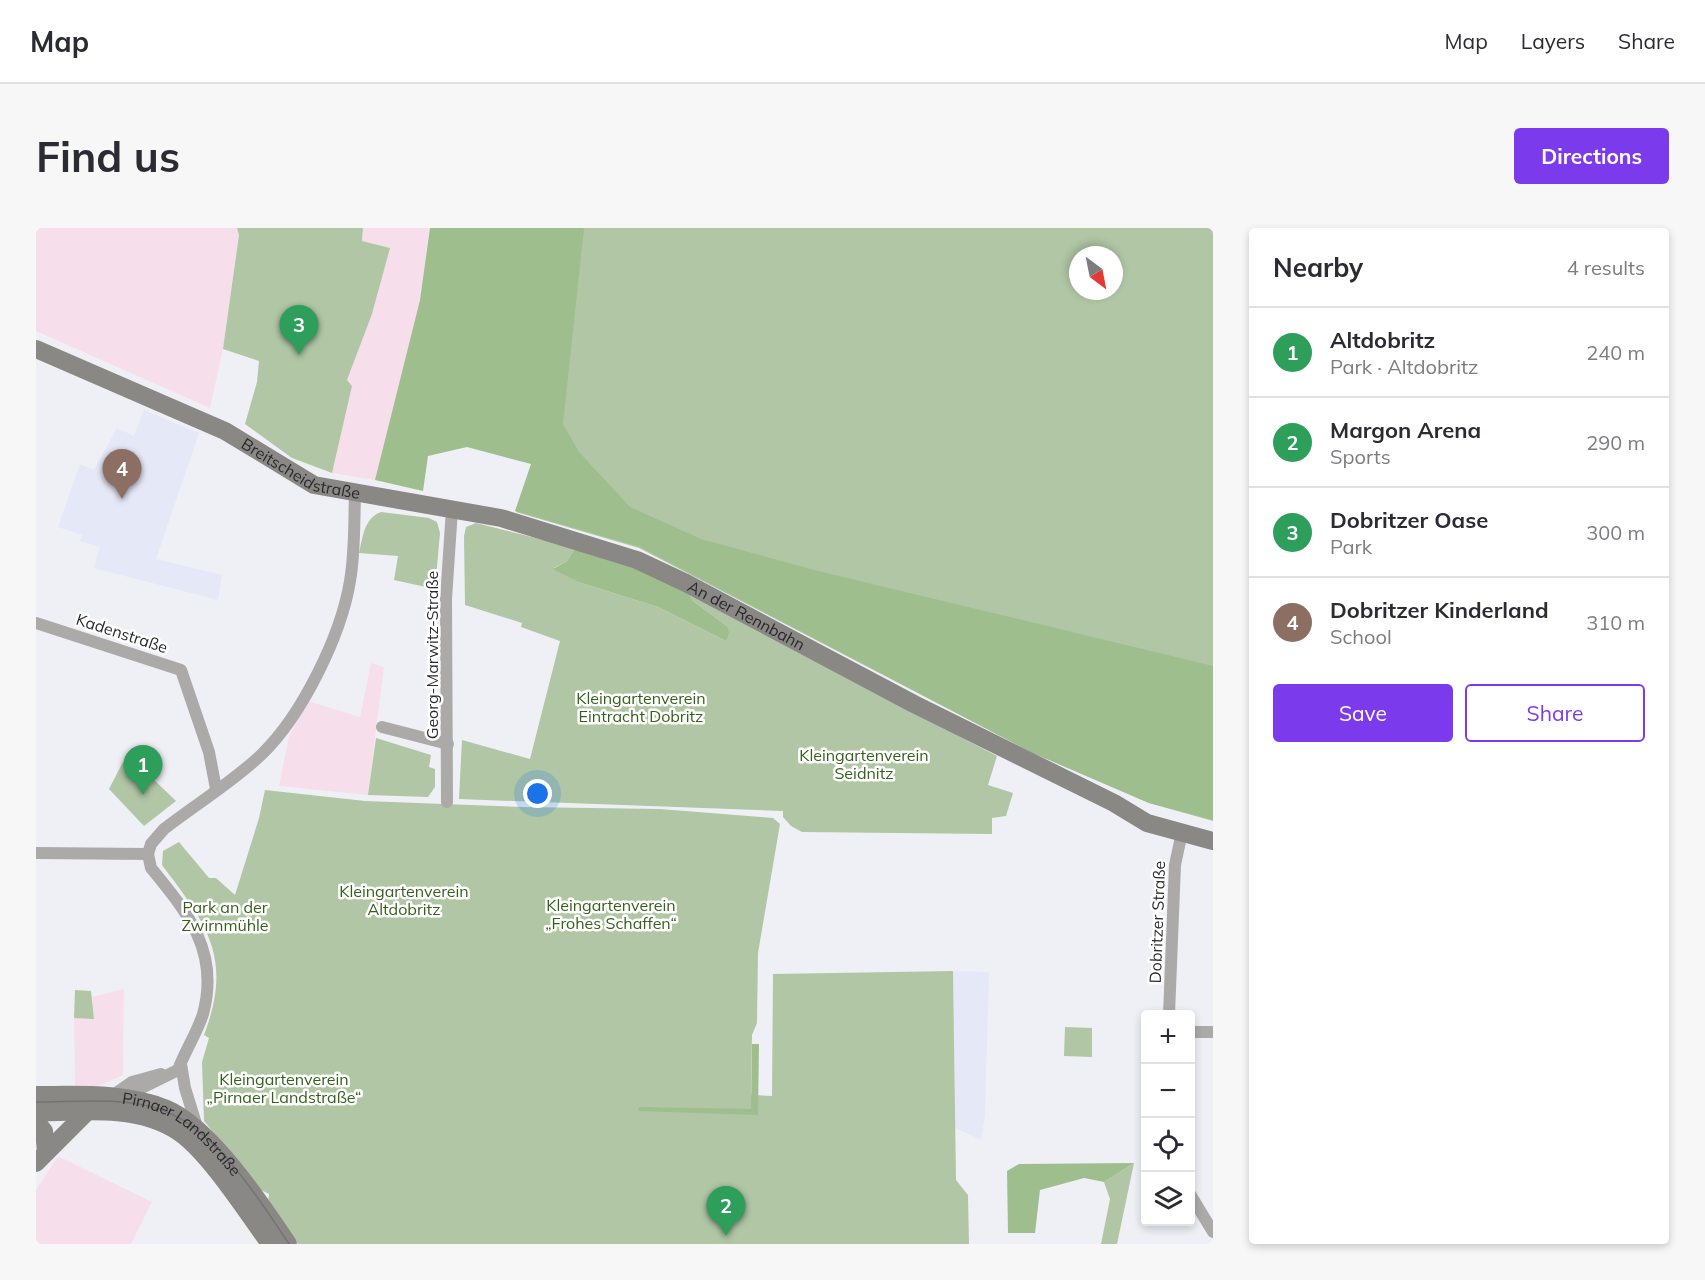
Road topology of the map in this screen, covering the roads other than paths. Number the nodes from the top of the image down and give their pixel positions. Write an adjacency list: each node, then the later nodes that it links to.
1 (36, 349): 2 (main road, Breitscheidstraße)
2 (355, 494): 3 (main road, An der Rennbahn); 7 (street, Breitscheidstraße)
3 (452, 509): 6 (street, Georg-Marwitz-Straße); 9 (main road, An der Rennbahn)
4 (36, 623): 7 (street, Kadenstraße)
5 (382, 727): 6 (street)
6 (448, 744): 8 (street, Georg-Marwitz-Straße)
7 (216, 789): 12 (street, Breitscheidstraße)
8 (447, 802)
9 (1176, 830): 10 (main road, An der Rennbahn); 13 (street, Dobritzer Straße)
10 (1213, 841)
11 (36, 853): 12 (street)
12 (147, 854): 16 (street)
13 (1169, 1010)
14 (1195, 1032): 15 (street)
15 (1213, 1032)
16 (181, 1064): 18 (street); 22 (street)
17 (36, 1095): 19 (main road, Pirnaer Landstraße)
18 (112, 1096): 19 (main road, Pirnaer Landstraße); 22 (main road, Pirnaer Landstraße)
19 (87, 1104): 20 (main road, Pirnaer Landstraße); 23 (main road); 26 (main road, Pirnaer Landstraße)
20 (36, 1113)
21 (36, 1121): 23 (main road)
22 (198, 1131): 27 (main road, Pirnaer Landstraße)
23 (41, 1158)
24 (1195, 1201): 25 (street)
25 (1213, 1231)
26 (270, 1244)
27 (288, 1244)

